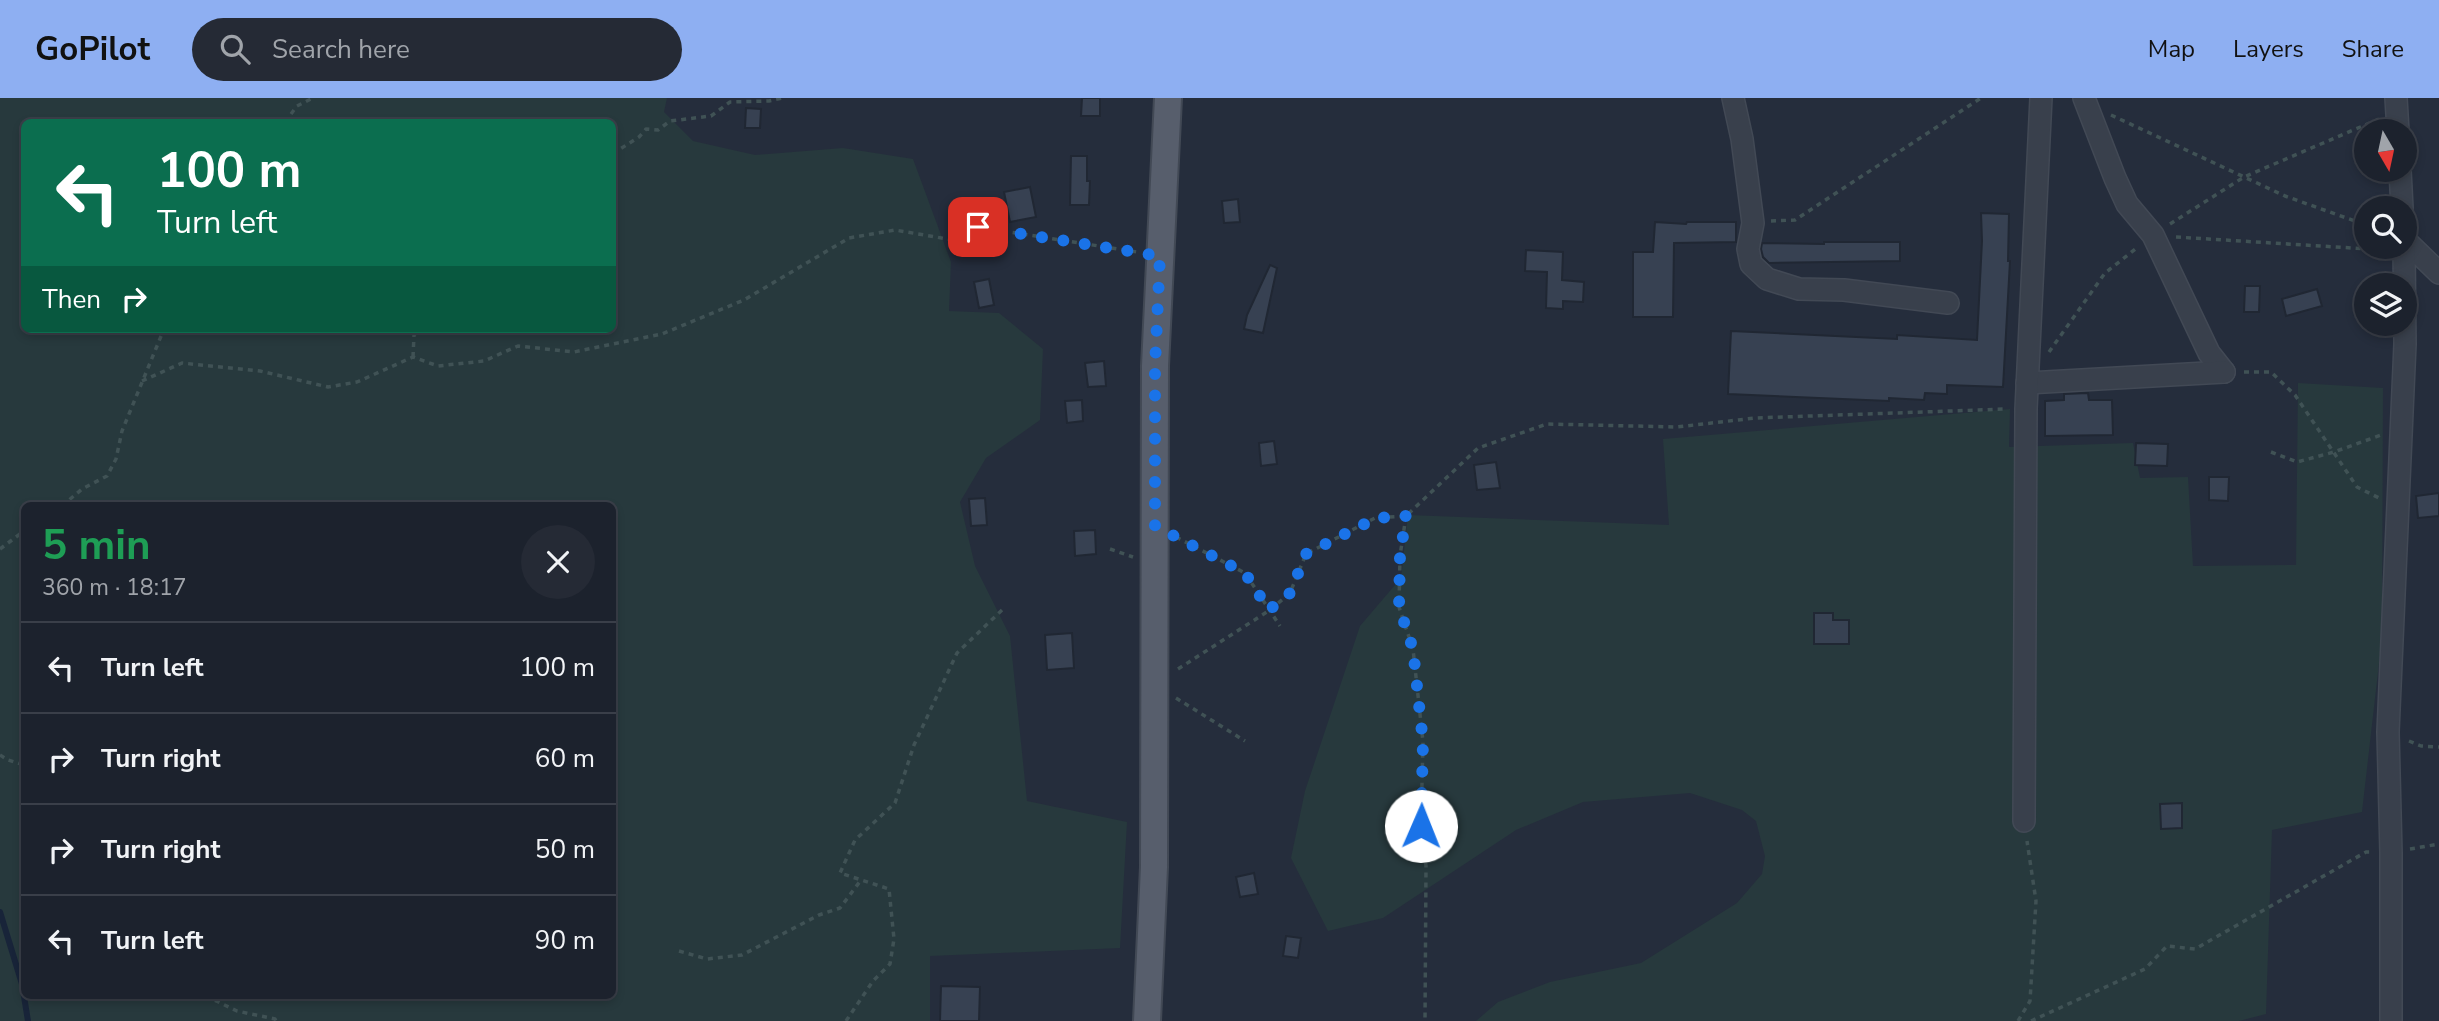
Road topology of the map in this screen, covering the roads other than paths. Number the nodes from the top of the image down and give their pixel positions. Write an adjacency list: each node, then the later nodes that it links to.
1 (1168, 98): 11 (main road)
2 (1733, 98): 8 (street)
3 (2041, 98): 9 (street)
4 (2086, 101): 9 (street)
5 (2417, 252): 7 (street)
6 (2404, 259): 12 (street)
7 (2439, 273)
8 (1948, 303)
9 (2027, 383): 10 (street)
10 (2024, 821)
11 (1147, 1021)
12 (2390, 1021)

